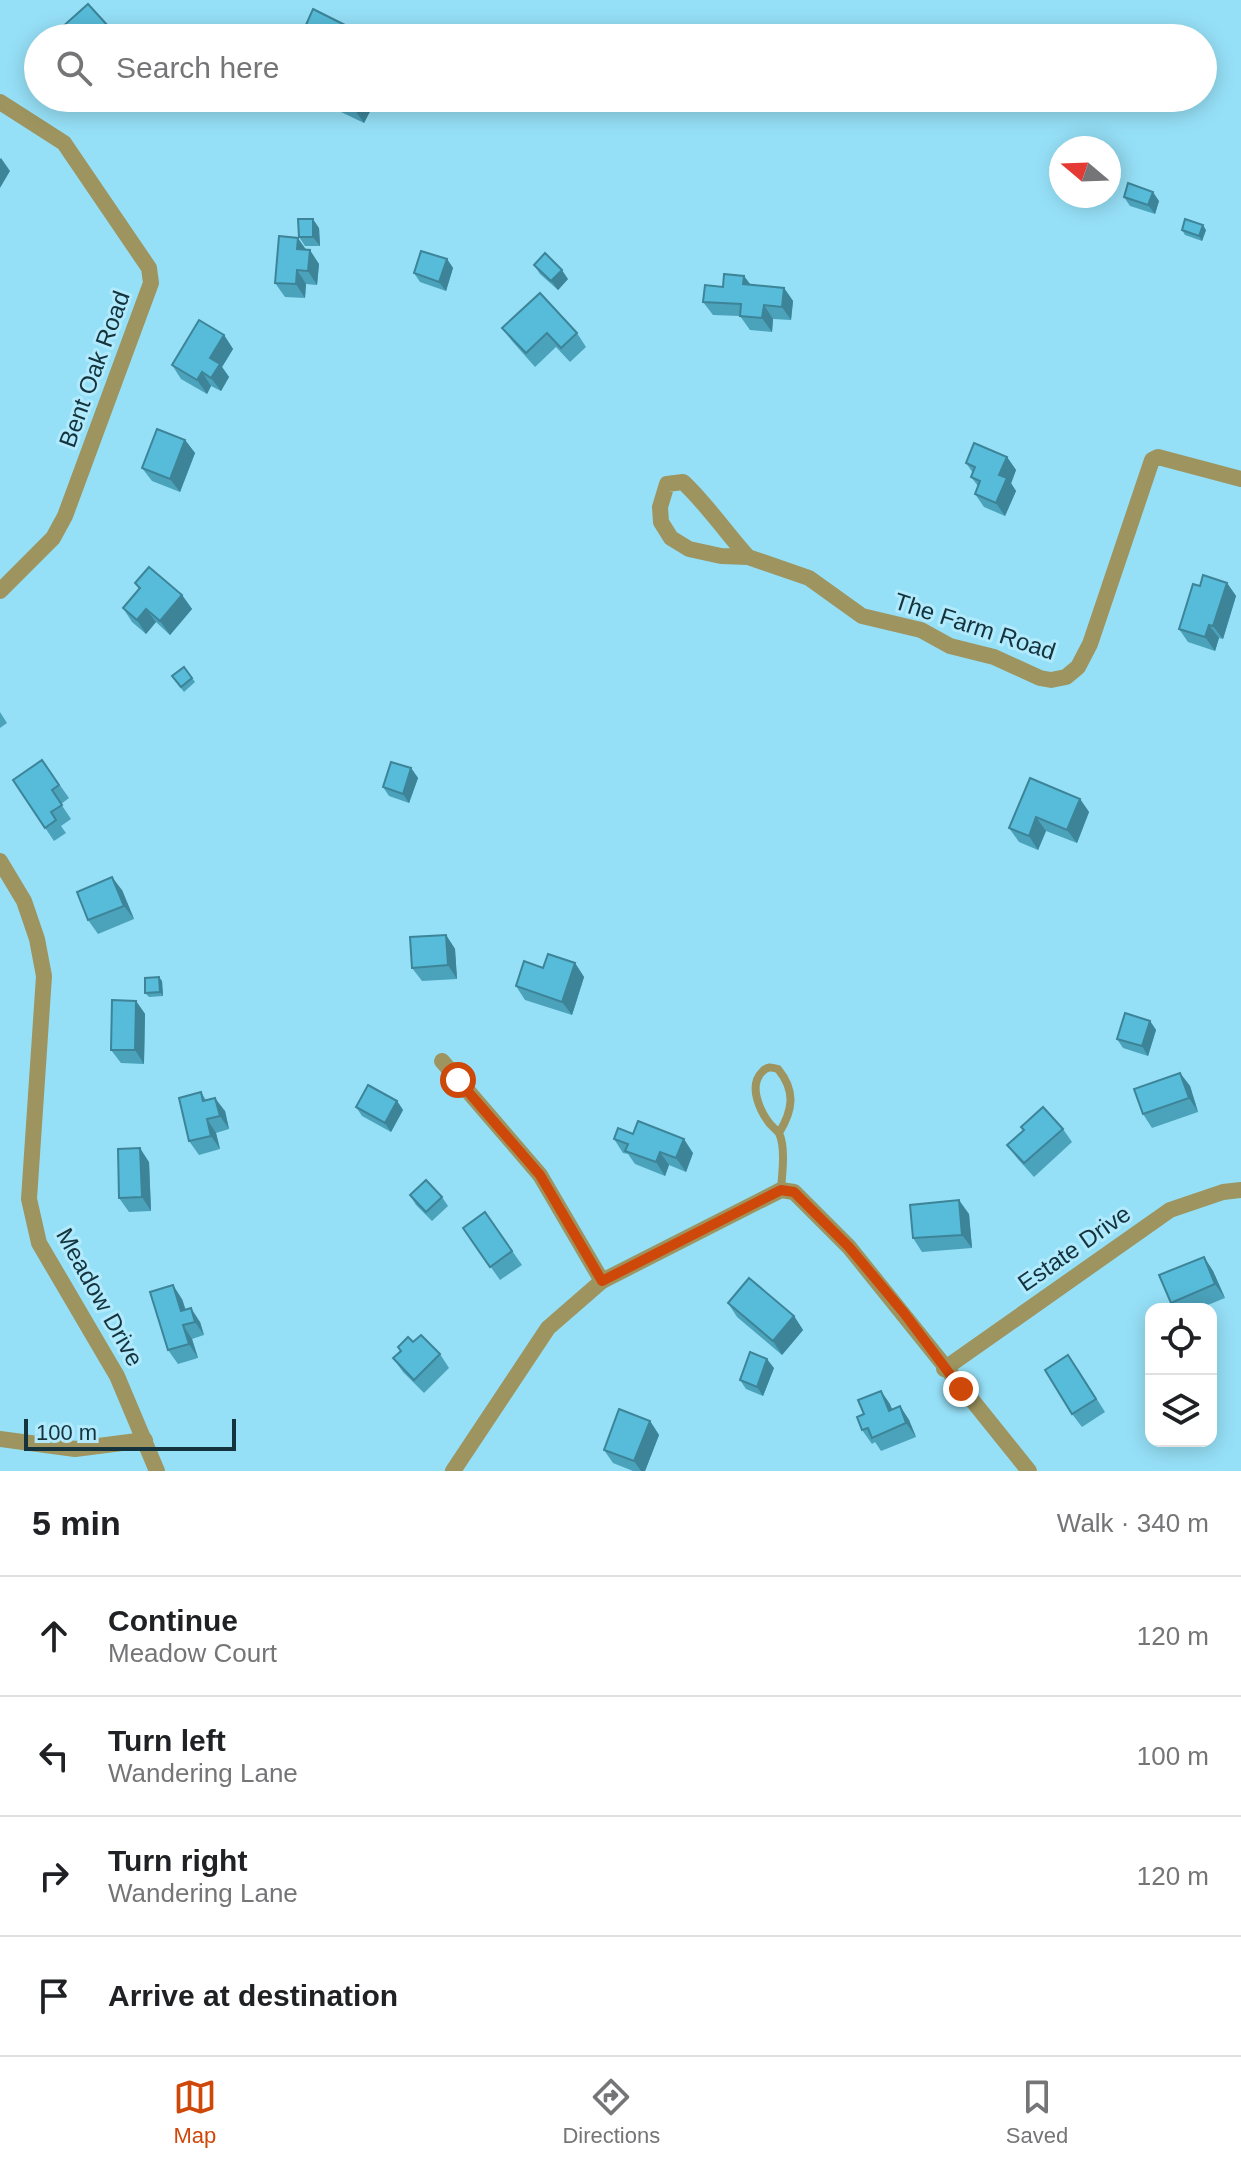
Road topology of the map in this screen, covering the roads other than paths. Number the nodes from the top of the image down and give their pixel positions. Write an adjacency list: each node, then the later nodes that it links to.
1 (0, 102): 4 (street, Bent Oak Road)
2 (1241, 479): 3 (street, The Farm Road)
3 (748, 557): 3 (street, The Farm Road)
4 (0, 591)
5 (0, 861): 13 (street, Meadow Drive)
6 (442, 1061): 10 (street)
7 (779, 1133): 7 (lane); 8 (lane)
8 (781, 1190): 10 (street); 11 (street)
9 (1241, 1190): 11 (street, Estate Drive)
10 (602, 1281): 15 (street)
11 (944, 1369): 16 (street)
12 (0, 1439): 13 (street)
13 (145, 1440): 14 (street, Meadow Drive)
14 (157, 1471)
15 (453, 1471)
16 (1029, 1471)

